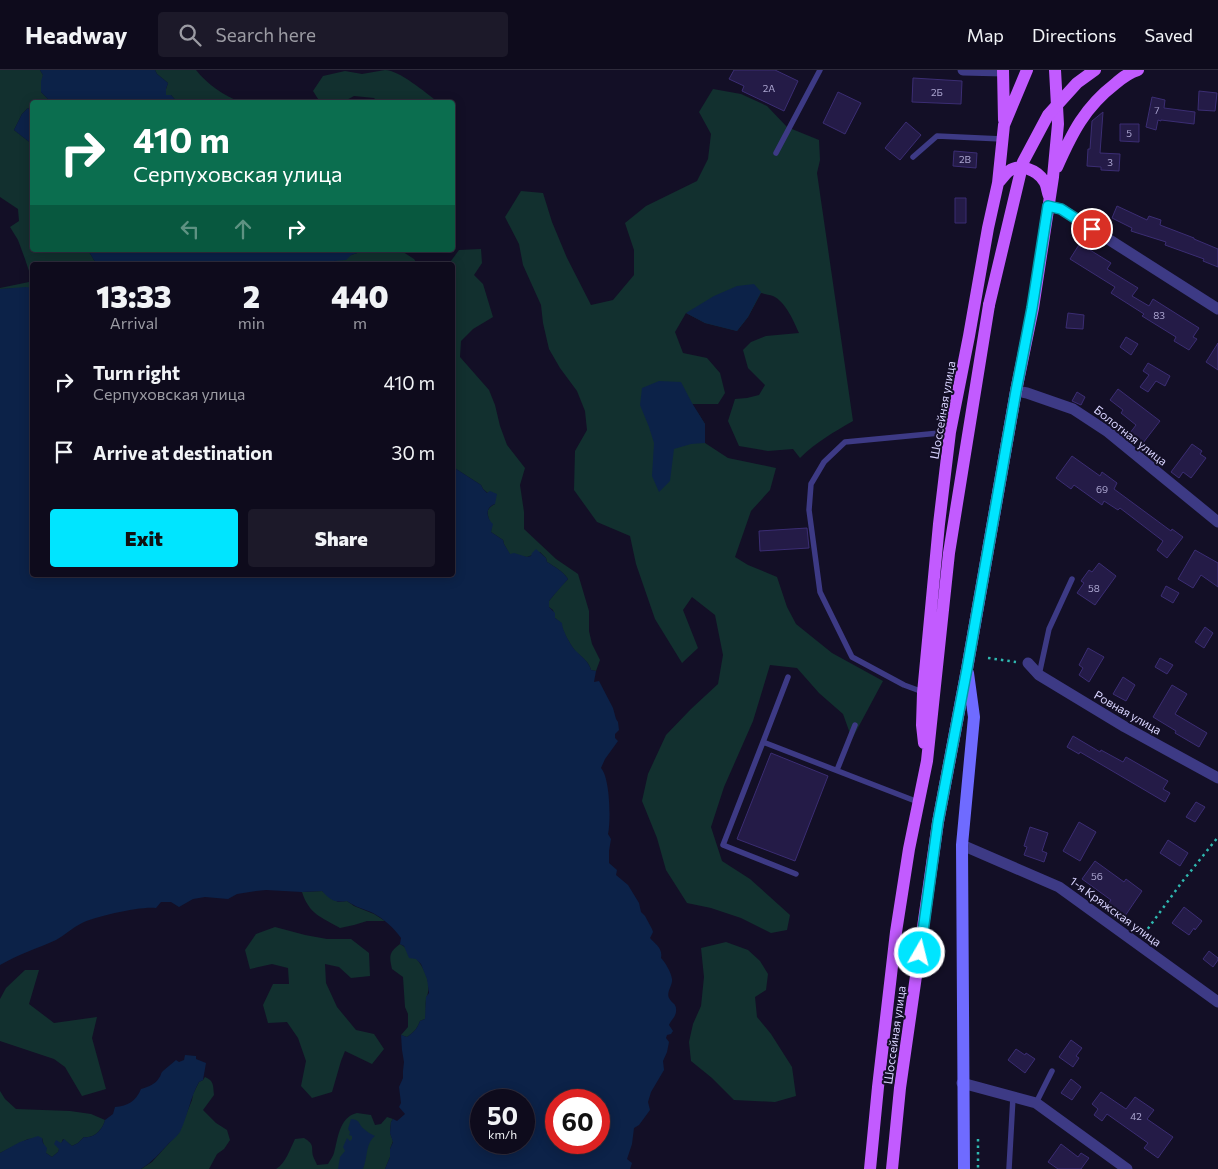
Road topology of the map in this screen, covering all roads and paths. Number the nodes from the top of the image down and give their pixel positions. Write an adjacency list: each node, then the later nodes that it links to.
1 (820, 70): 10 (lane)
2 (963, 70): 3 (street)
3 (1003, 70): 8 (main road)
4 (1027, 70): 8 (main road, Шоссейная улица)
5 (1055, 70): 12 (main road)
6 (1096, 70): 28 (main road, Шоссейная улица, bridge)
7 (1130, 71): 12 (main road)
8 (1004, 125): 9 (main road, Шоссейная улица)
9 (1002, 139): 11 (lane); 13 (main road, Шоссейная улица)
10 (776, 153)
11 (913, 157)
12 (1053, 177): 14 (main road, Шоссейная улица)
13 (998, 183): 14 (main road); 17 (main road, Шоссейная улица)
14 (1049, 203): 15 (street); 16 (main road, Шоссейная улица)
15 (1218, 309)
16 (1016, 391): 18 (street, Болотная улица); 22 (main road, Шоссейная улица)
17 (950, 432): 25 (main road, Шоссейная улица); 25 (lane)
18 (1218, 522)
19 (1072, 579): 23 (lane)
20 (988, 658): 21 (path)
21 (1028, 663): 23 (street, Ровная улица)
22 (967, 669): 33 (main road, Шоссейная улица); 43 (main road, Шоссейная улица)
23 (1039, 675): 30 (street, Ровная улица)
24 (788, 677): 27 (lane)
25 (923, 692): 28 (main road, Шоссейная улица)
26 (855, 725): 29 (lane)
27 (763, 742): 29 (lane); 34 (lane)
28 (927, 761): 31 (main road, Шоссейная улица)
29 (837, 770): 31 (lane)
30 (1218, 778)
31 (918, 802): 42 (main road, Шоссейная улица)
32 (1218, 837): 35 (path)
33 (962, 845): 35 (street, 1-я Кряжская улица); 38 (main road, Шоссейная улица)
34 (796, 874)
35 (1137, 943): 36 (street, 1-я Кряжская улица)
36 (1218, 1002)
37 (1052, 1072): 40 (lane)
38 (962, 1083): 39 (street); 44 (main road, Шоссейная улица)
39 (1013, 1097): 40 (street); 46 (lane)
40 (1036, 1103): 47 (street)
41 (978, 1139): 45 (path)
42 (870, 1169)
43 (892, 1169)
44 (964, 1169)
45 (978, 1169)
46 (1009, 1169)
47 (1126, 1169)

